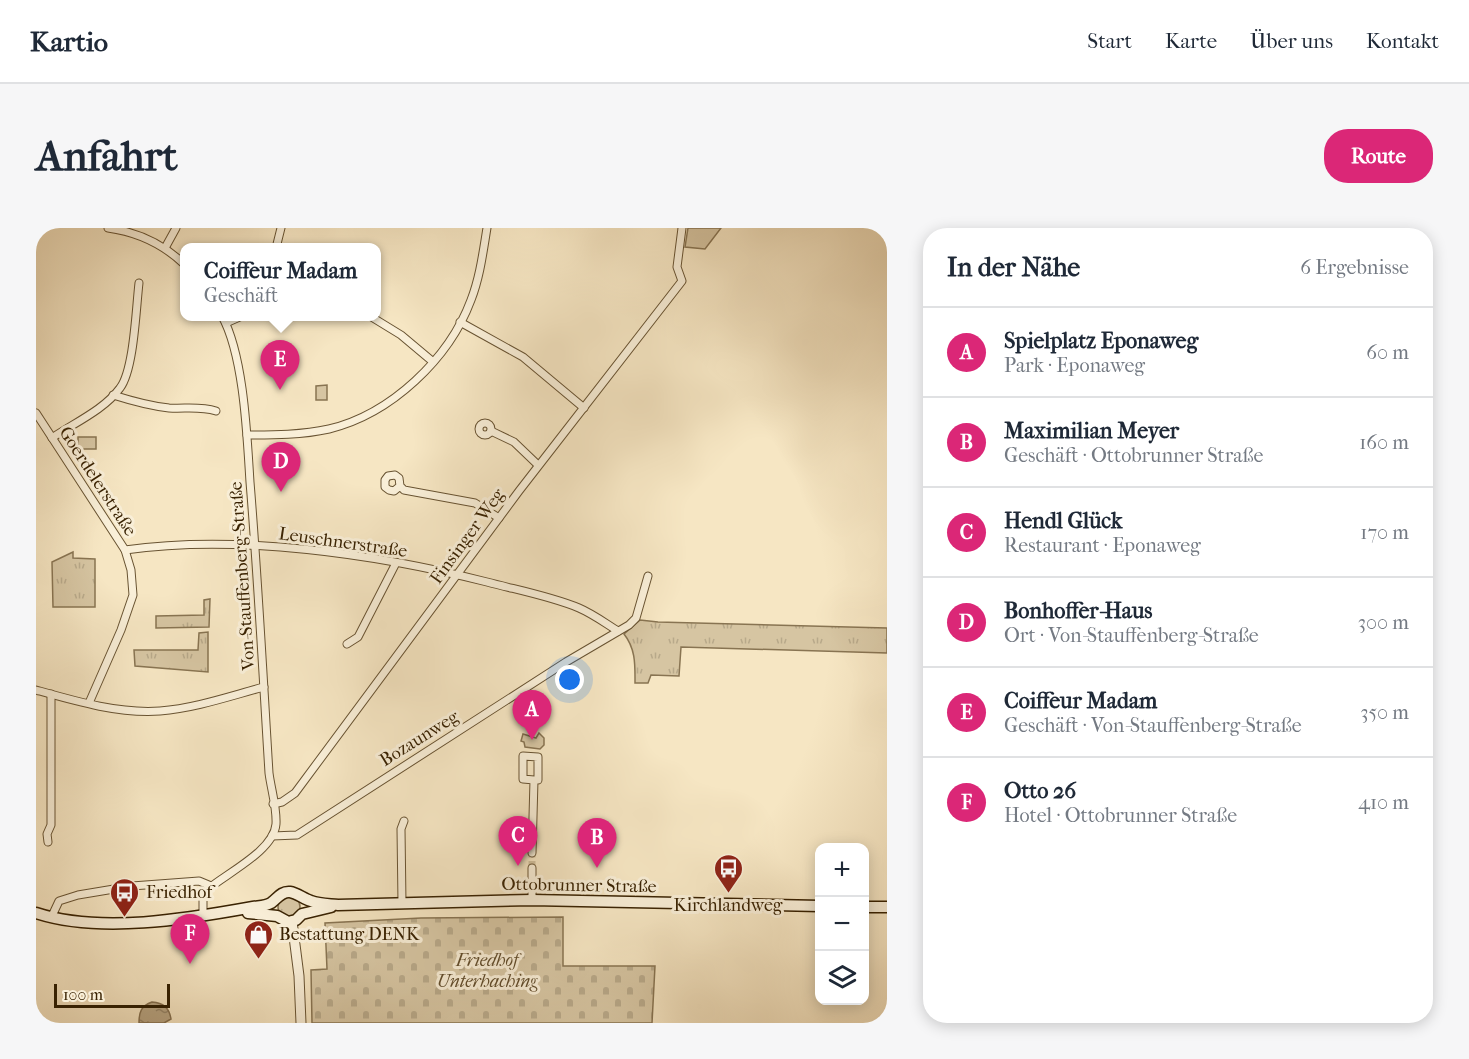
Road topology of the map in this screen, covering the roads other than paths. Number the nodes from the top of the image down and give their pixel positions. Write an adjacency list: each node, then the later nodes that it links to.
1 (108, 228): 7 (street)
2 (176, 228): 7 (street)
3 (281, 228): 6 (street)
4 (487, 228): 12 (street)
5 (682, 228): 15 (street, Finsinger Weg)
6 (277, 243)
7 (165, 248): 8 (street)
8 (180, 261)
9 (139, 283): 14 (street)
10 (224, 321): 19 (street, Von-Stauffenberg-Straße)
11 (378, 321): 13 (street)
12 (460, 322): 13 (street); 15 (street)
13 (432, 361): 19 (street)
14 (113, 395): 16 (street); 20 (street)
15 (584, 408): 21 (street, Finsinger Weg)
16 (216, 411)
17 (36, 413): 20 (street, Goerdelerstraße)
18 (491, 431): 21 (street)
19 (247, 435): 24 (street, Von-Stauffenberg-Straße)
20 (52, 438): 25 (street, Goerdelerstraße)
21 (538, 465): 23 (street, Finsinger Weg)
22 (400, 486): 23 (street)
23 (499, 518): 27 (street, Finsinger Weg)
24 (255, 546): 25 (street, Leuschnerstraße); 26 (street, Leuschnerstraße); 31 (street, Von-Stauffenberg-Straße)
25 (125, 550): 34 (street, Goerdelerstraße)
26 (396, 563): 27 (street, Leuschnerstraße); 30 (street)
27 (457, 575): 29 (street, Leuschnerstraße); 36 (street, Finsinger Weg)
28 (648, 576): 29 (street, Bozaunweg)
29 (618, 631): 38 (street, Bozaunweg)
30 (347, 644)
31 (264, 687): 34 (street); 36 (street, Von-Stauffenberg-Straße)
32 (36, 690): 33 (street)
33 (51, 694): 34 (street); 39 (street)
34 (89, 703)
35 (534, 780): 40 (street)
36 (273, 804): 38 (street, Von-Stauffenberg-Straße)
37 (404, 821): 46 (street)
38 (272, 836): 42 (street)
39 (48, 842)
40 (532, 853)
41 (532, 868): 45 (street)
42 (211, 886): 54 (street); 56 (street)
43 (299, 896): 44 (main road, Ottobrunner Straße); 47 (main road, Ottobrunner Straße); 53 (main road)
44 (276, 899): 51 (main road, Ottobrunner Straße); 55 (main road)
45 (532, 900): 46 (main road, Ottobrunner Straße); 48 (main road, Ottobrunner Straße)
46 (402, 903): 47 (main road, Ottobrunner Straße)
47 (338, 905): 53 (main road, Ottobrunner Straße)
48 (815, 906)
49 (869, 907): 50 (main road)
50 (887, 907)
51 (232, 912): 54 (main road, Ottobrunner Straße); 55 (main road, Ottobrunner Straße)
52 (36, 913): 56 (main road, Ottobrunner Straße)
53 (302, 914): 57 (main road, Ottobrunner Straße)
54 (203, 915): 56 (main road, Ottobrunner Straße)
55 (277, 916): 57 (main road, Ottobrunner Straße)
56 (51, 918)
57 (292, 921): 58 (street)
58 (302, 1023)

